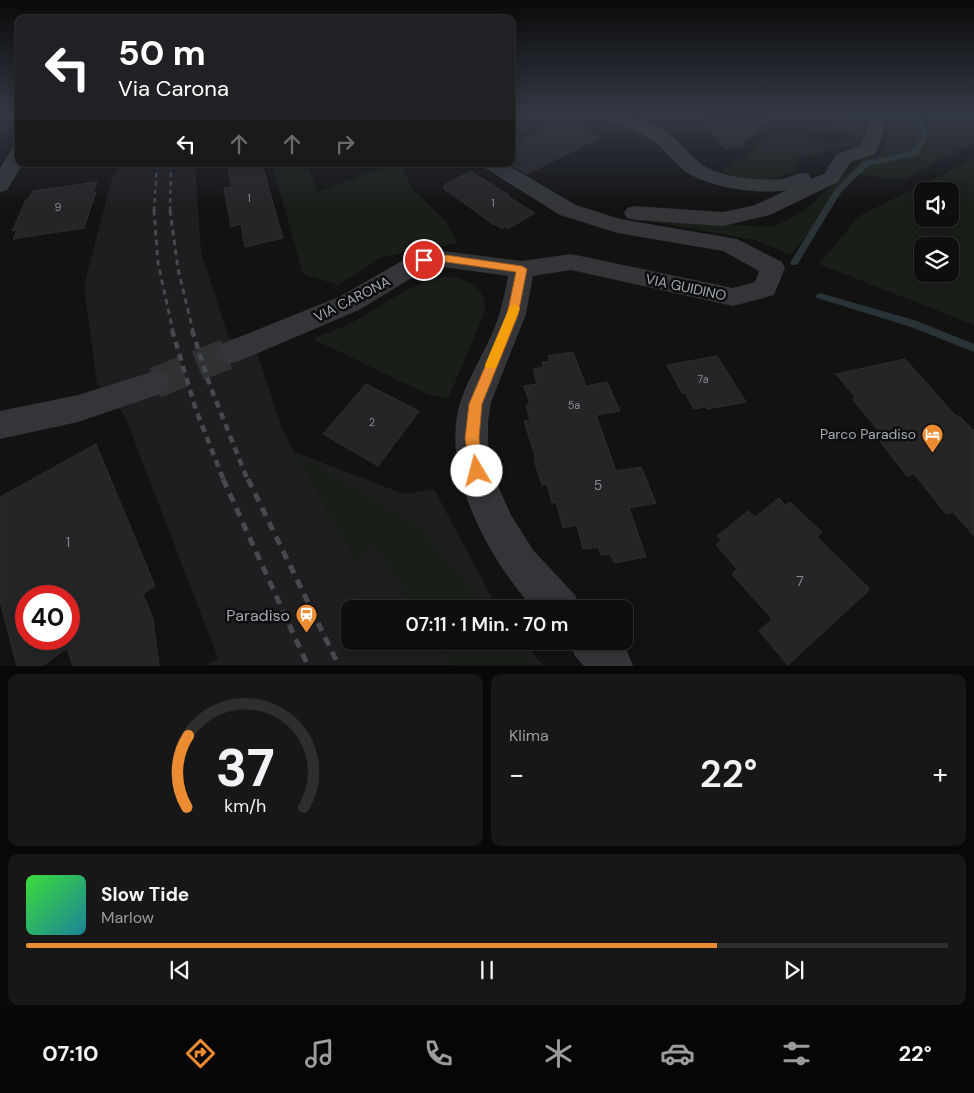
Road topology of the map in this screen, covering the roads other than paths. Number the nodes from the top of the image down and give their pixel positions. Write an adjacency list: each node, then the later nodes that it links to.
1 (669, 145): 3 (street)
2 (870, 145): 3 (street)
3 (844, 158): 7 (street, VIA GUIDINO)
4 (15, 160): 6 (street)
5 (497, 167): 7 (street, VIA GUIDINO)
6 (0, 186)
7 (568, 210): 8 (street, VIA GUIDINO)
8 (522, 269): 9 (street, VIA CARONA); 12 (street)
9 (229, 353)
10 (155, 383): 11 (street)
11 (0, 425)
12 (553, 600)
13 (598, 650): 14 (street)
14 (612, 666)

